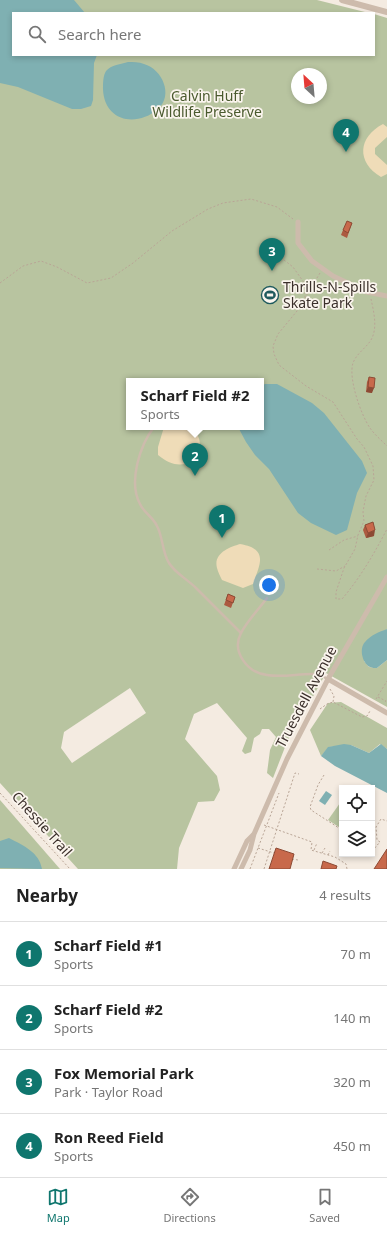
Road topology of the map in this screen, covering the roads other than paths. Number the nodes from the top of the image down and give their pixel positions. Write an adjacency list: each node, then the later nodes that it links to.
1 (342, 0): 2 (street)
2 (387, 12)
3 (298, 222): 4 (street)
4 (387, 296)
5 (152, 430): 8 (lane)
6 (387, 577): 9 (street, Truesdell Avenue)
7 (267, 598): 8 (lane)
8 (241, 633): 9 (lane)
9 (328, 679): 10 (street); 11 (street, Truesdell Avenue)
10 (387, 713)
11 (254, 834): 12 (street, Truesdell Avenue); 13 (street, Truesdell Avenue)
12 (234, 869)
13 (242, 869)

